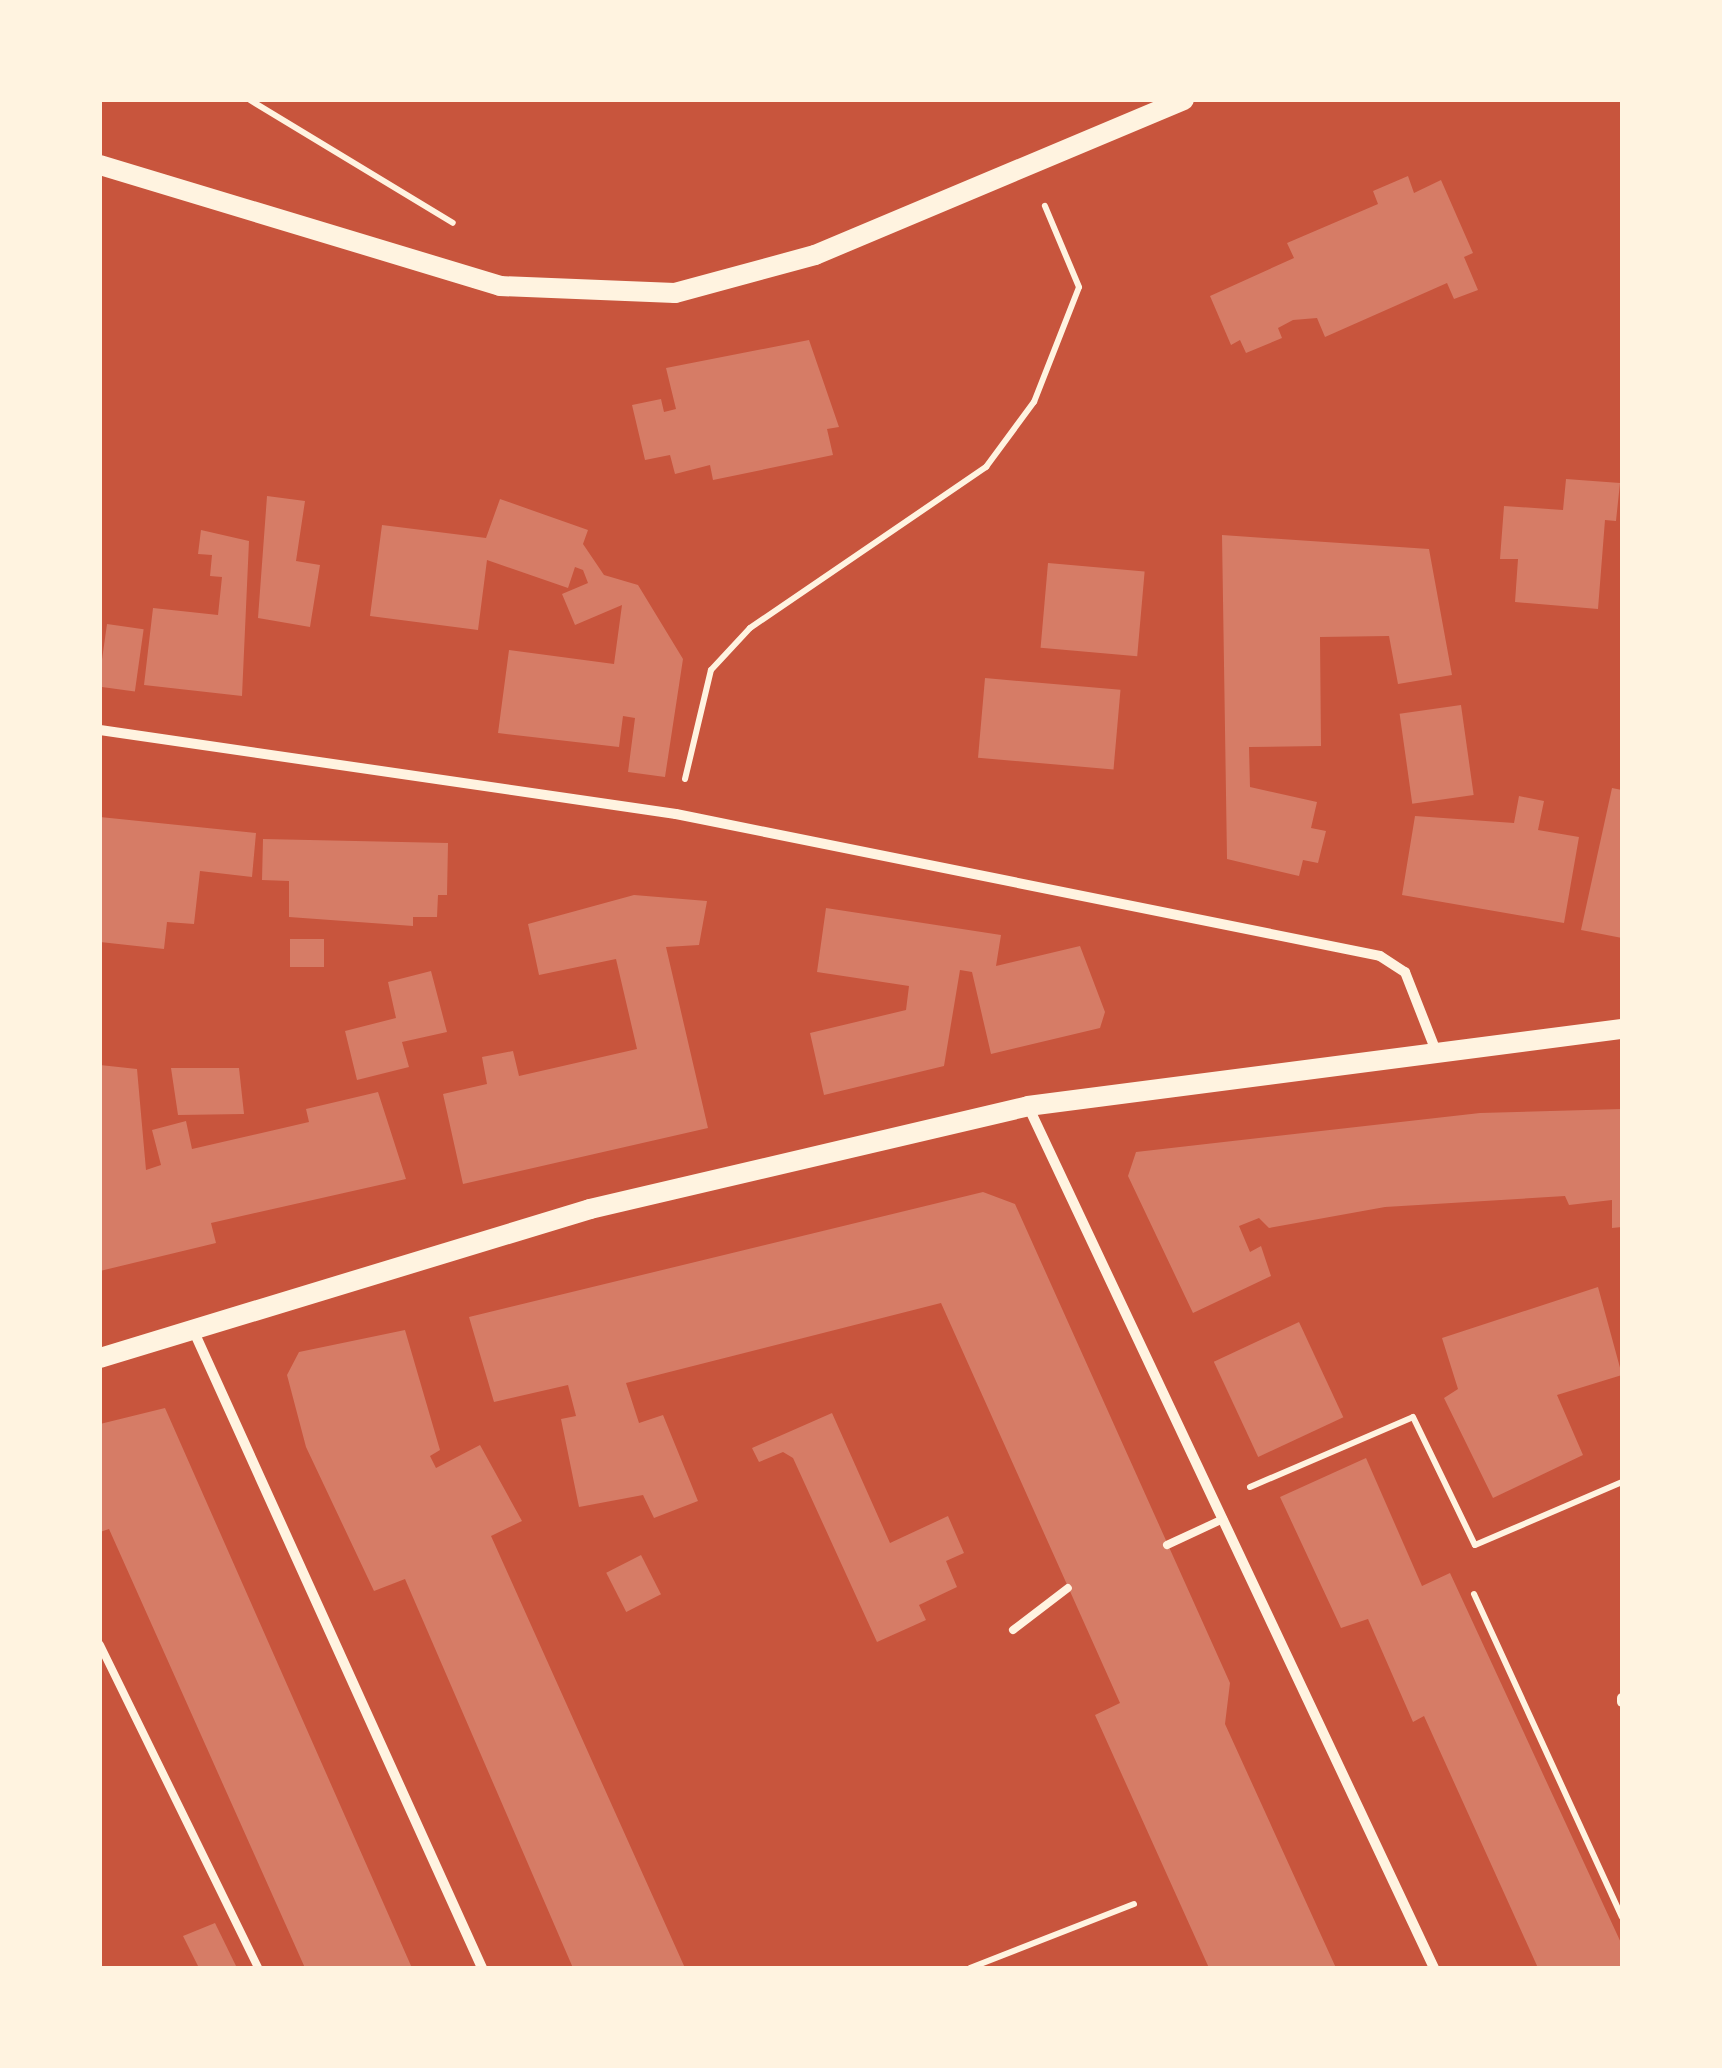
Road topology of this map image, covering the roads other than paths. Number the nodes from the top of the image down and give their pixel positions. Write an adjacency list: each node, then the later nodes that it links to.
1 (1184, 100): 2 (main road)
2 (100, 164)
3 (100, 730): 5 (street)
4 (1622, 1029): 5 (main road)
5 (1434, 1046): 6 (main road)
6 (1028, 1106): 7 (main road); 9 (street)
7 (196, 1334): 8 (main road); 15 (street)
8 (100, 1358)
9 (1223, 1519): 10 (lane); 16 (street)
10 (1166, 1545)
11 (1068, 1588): 12 (lane)
12 (1013, 1630)
13 (100, 1645): 14 (lane)
14 (258, 1968)
15 (482, 1968)
16 (1434, 1968)

